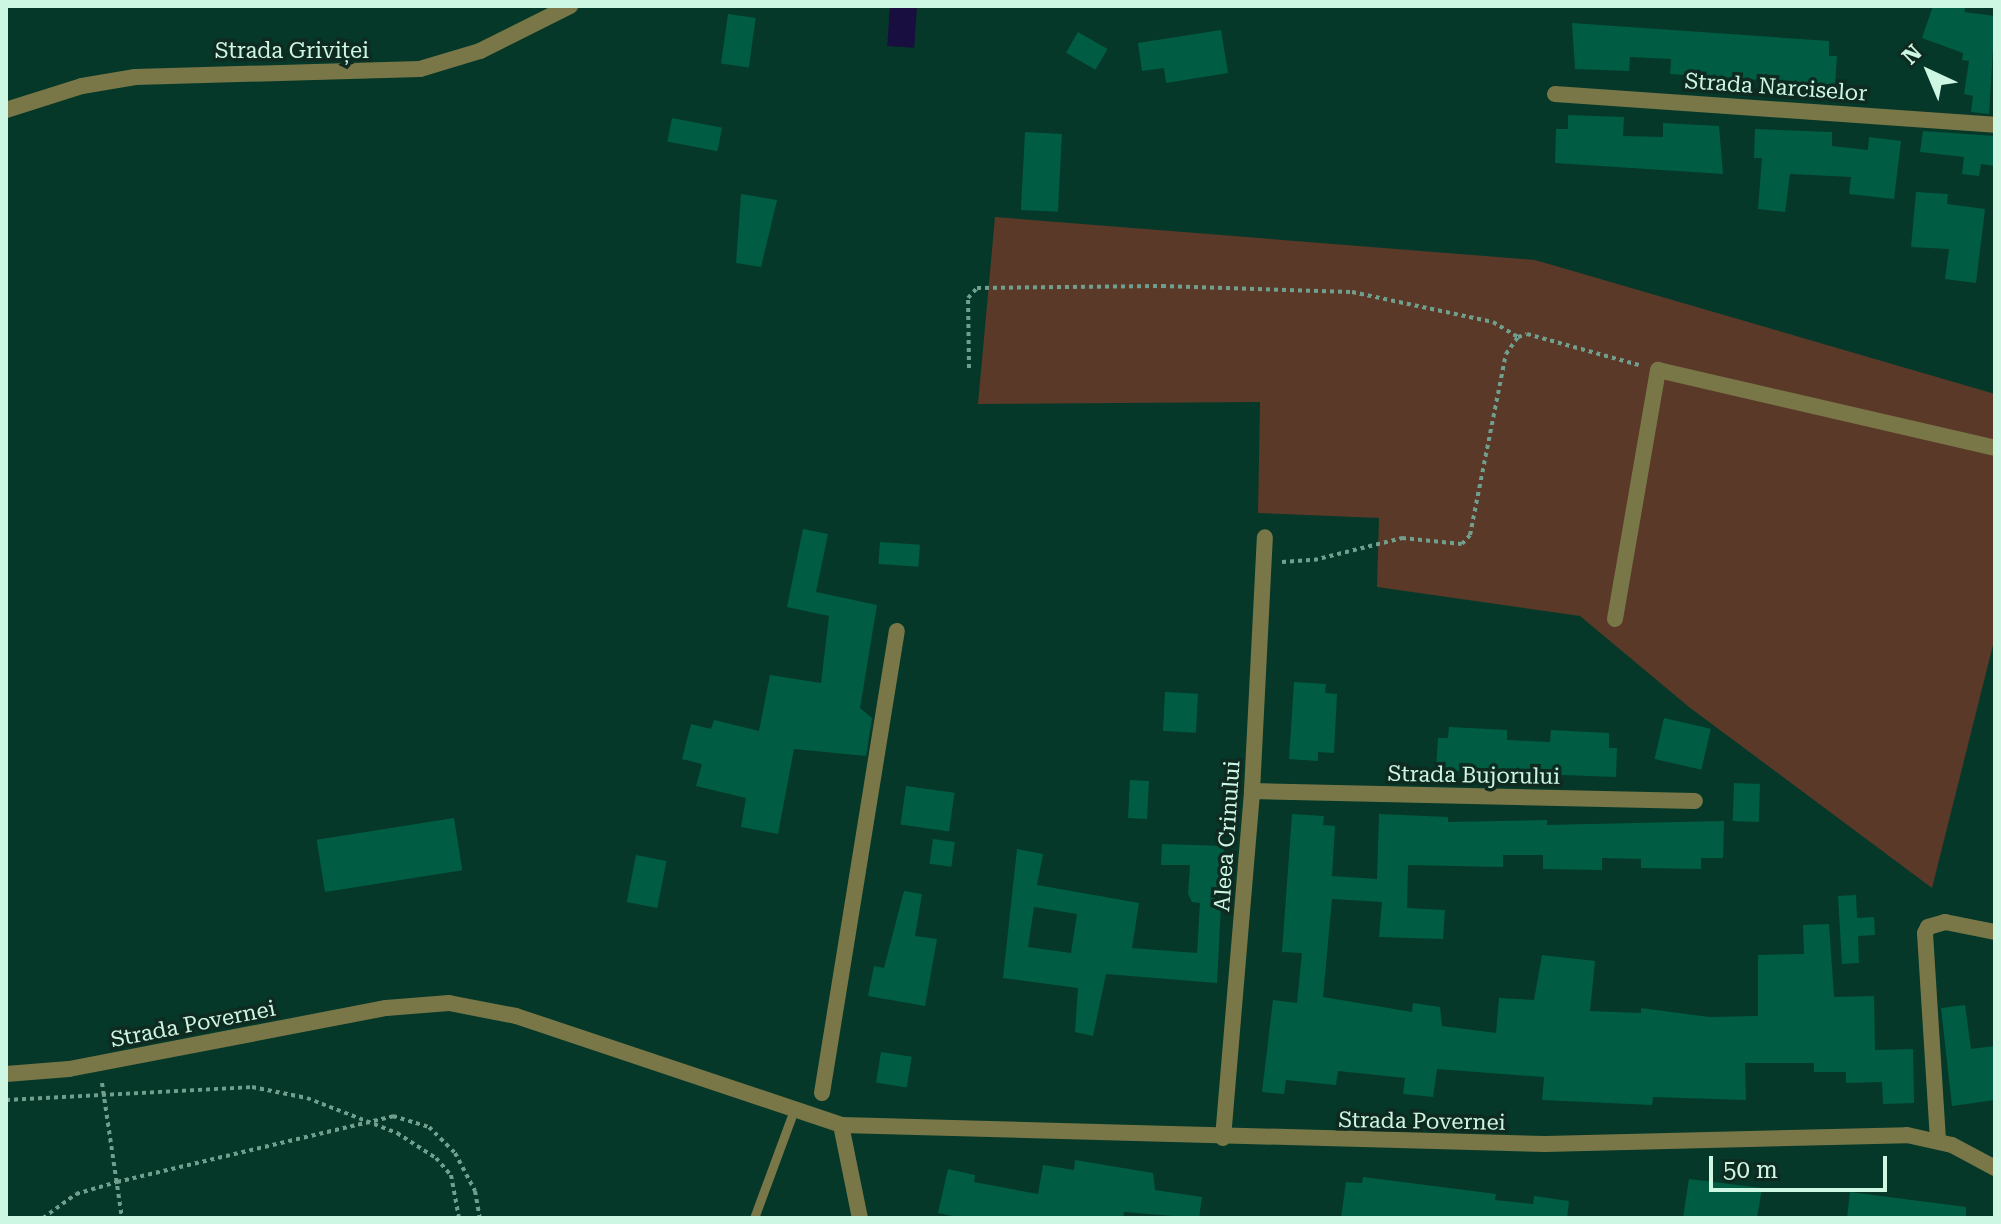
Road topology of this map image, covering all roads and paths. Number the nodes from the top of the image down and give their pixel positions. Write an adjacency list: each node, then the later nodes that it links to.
1 (570, 6): 3 (street, Strada Griviței)
2 (1555, 94): 4 (street, Strada Narciselor)
3 (6, 110)
4 (1995, 125)
5 (1518, 337): 6 (path); 7 (path); 10 (path)
6 (969, 368)
7 (1658, 370): 8 (street); 11 (street)
8 (1995, 448)
9 (1265, 537): 13 (street, Aleea Crinului)
10 (1276, 562)
11 (1615, 619)
12 (897, 631): 19 (street)
13 (1252, 791): 14 (street, Strada Bujorului); 25 (street, Aleea Crinului)
14 (1695, 801)
15 (1995, 932): 26 (street)
16 (100, 1064): 17 (street, Strada Povernei); 18 (path); 21 (street, Strada Povernei)
17 (6, 1074)
18 (104, 1091): 20 (path); 23 (path); 28 (path)
19 (822, 1093): 22 (lane)
20 (6, 1100)
21 (794, 1110): 22 (street, Strada Povernei); 33 (lane)
22 (818, 1117): 24 (street, Strada Povernei)
23 (364, 1123): 28 (path); 31 (path); 32 (path)
24 (841, 1125): 25 (street, Strada Povernei); 34 (street)
25 (1223, 1138): 26 (street, Strada Povernei)
26 (1938, 1140): 27 (street, Strada Povernei)
27 (1995, 1168)
28 (117, 1182): 29 (path); 30 (path)
29 (43, 1218)
30 (122, 1218)
31 (459, 1218)
32 (480, 1218)
33 (754, 1218)
34 (860, 1218)

